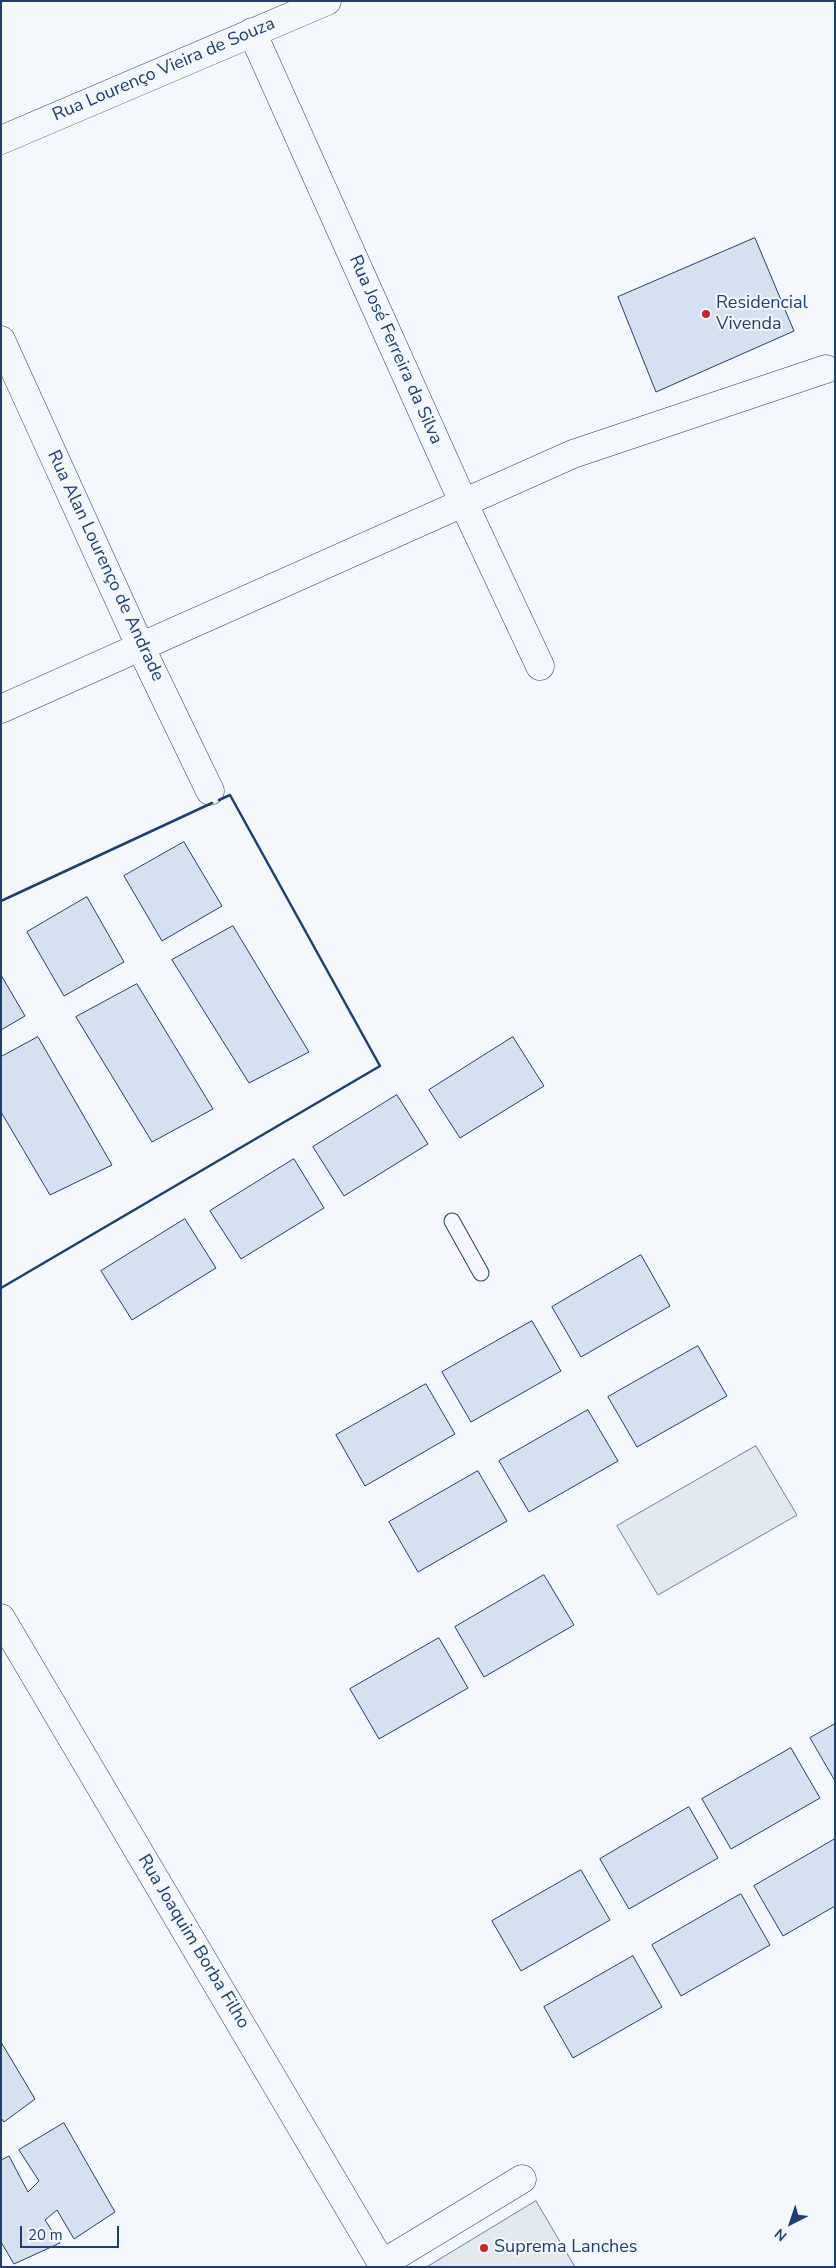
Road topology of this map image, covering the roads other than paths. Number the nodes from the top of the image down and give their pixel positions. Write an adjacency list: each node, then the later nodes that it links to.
1 (327, 1): 2 (street, Rua Lourenço Vieira de Souza)
2 (252, 32): 3 (street, Rua Lourenço Vieira de Souza); 6 (street, Rua José Ferreira da Silva)
3 (1, 140)
4 (1, 340): 7 (street, Rua Alan Lourenço de Andrade)
5 (826, 369): 6 (street)
6 (464, 504): 7 (street); 8 (street, Rua José Ferreira da Silva)
7 (142, 648): 9 (street); 10 (street, Rua Alan Lourenço de Andrade)
8 (540, 666)
9 (1, 710)
10 (210, 791)
11 (452, 1220): 12 (lane)
12 (481, 1273)
13 (1, 1618): 15 (street, Rua Joaquim Borba Filho)
14 (522, 2180): 15 (street)
15 (383, 2265)

